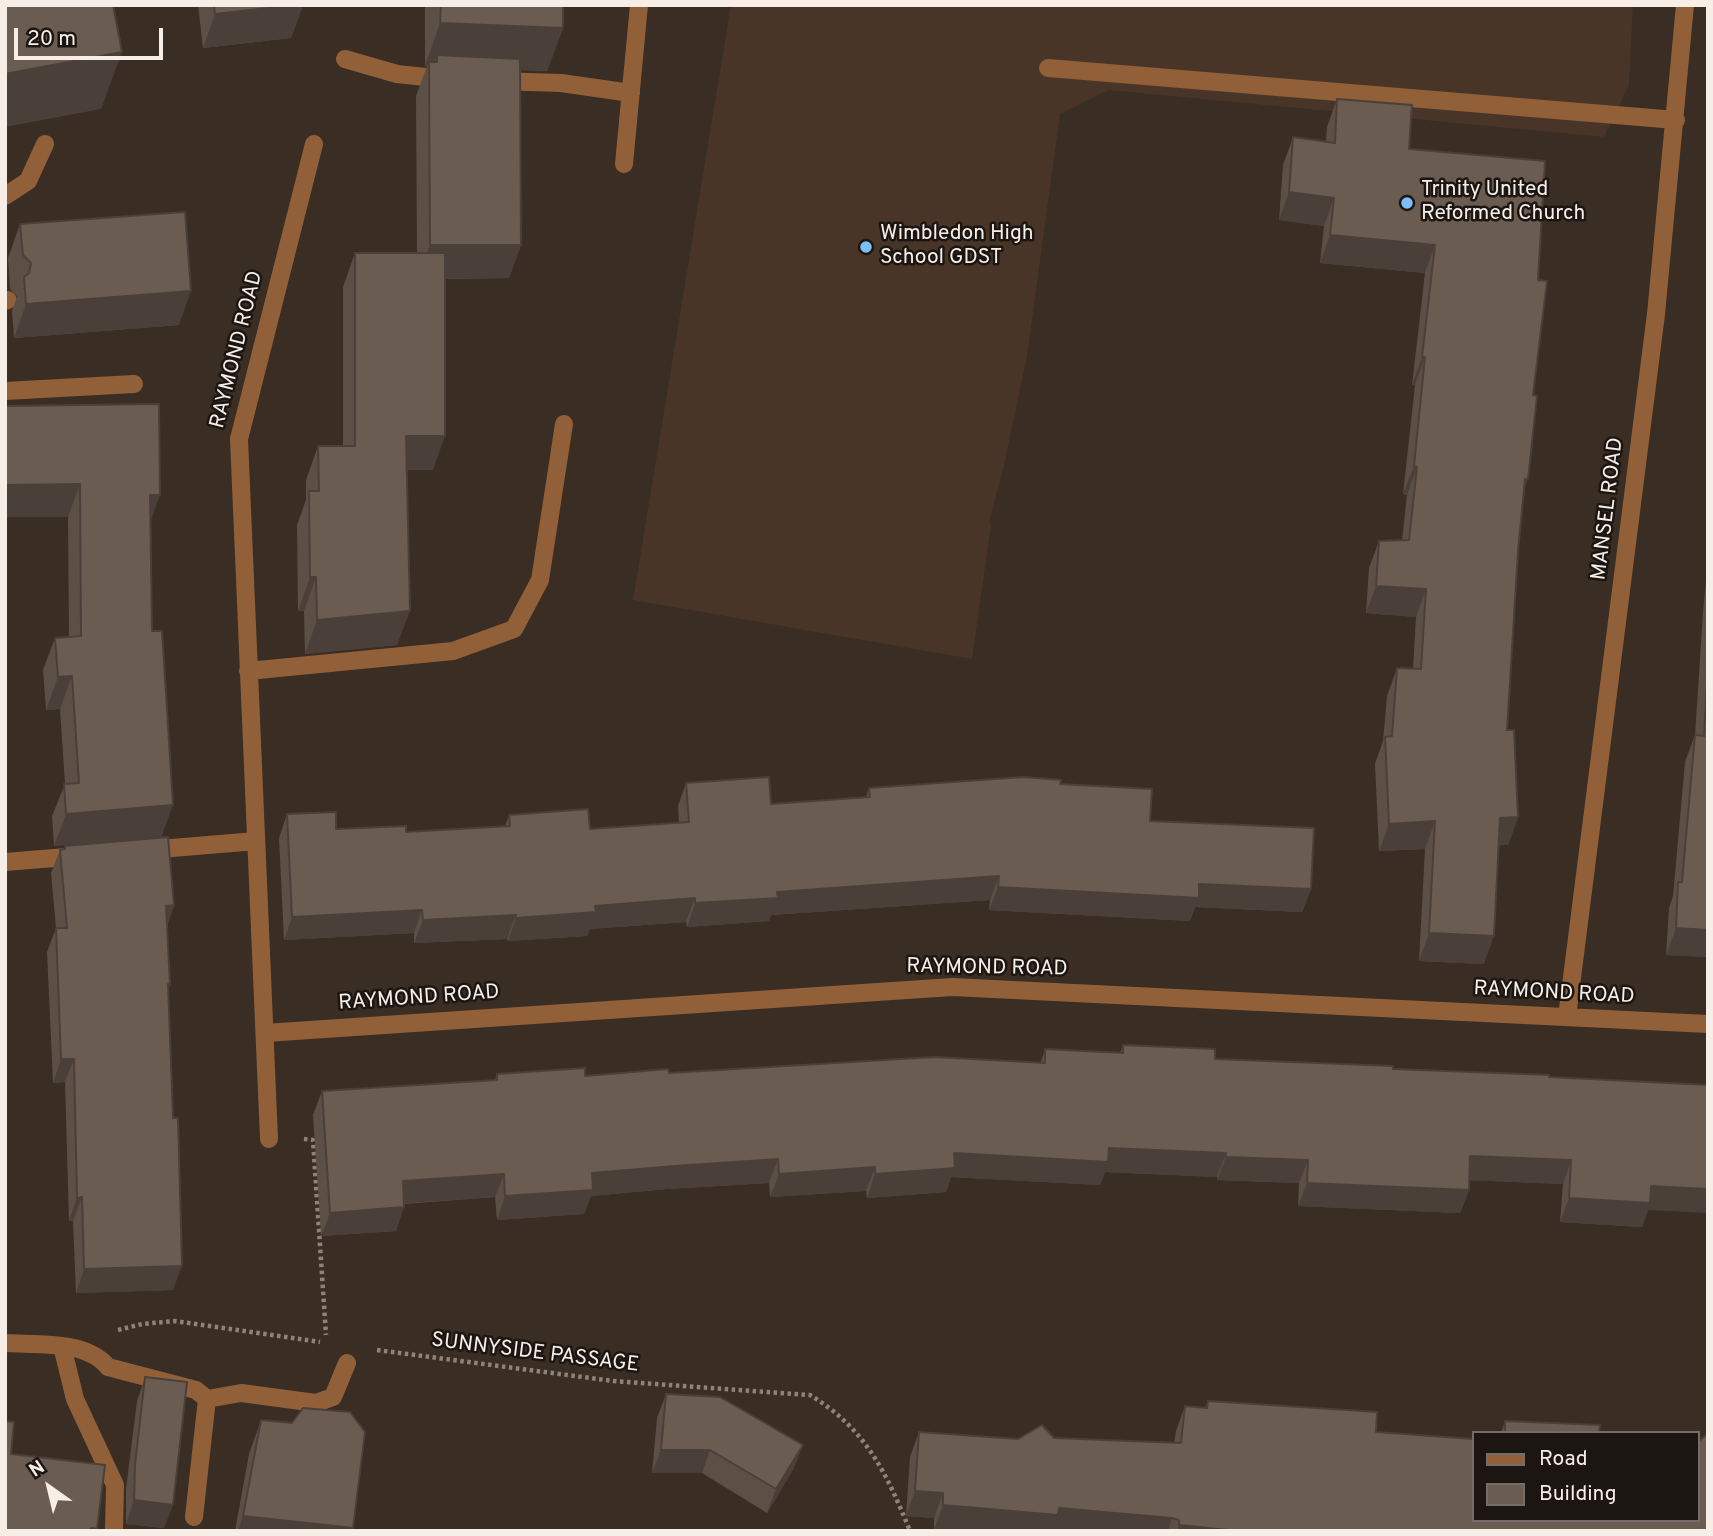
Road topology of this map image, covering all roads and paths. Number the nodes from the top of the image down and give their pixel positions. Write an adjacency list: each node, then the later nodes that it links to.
1 (639, 5): 5 (street)
2 (1685, 5): 6 (street, MANSEL ROAD)
3 (345, 59): 5 (street)
4 (1048, 68): 6 (street)
5 (631, 93): 9 (street)
6 (1675, 120): 19 (street, MANSEL ROAD)
7 (45, 144): 10 (street)
8 (314, 144): 14 (street, RAYMOND ROAD)
9 (624, 164)
10 (5, 196)
11 (134, 384): 12 (street)
12 (5, 391)
13 (564, 424): 14 (street)
14 (248, 671): 15 (street, RAYMOND ROAD)
15 (256, 841): 16 (street); 21 (street, RAYMOND ROAD)
16 (132, 852)
17 (90, 855): 18 (street)
18 (5, 862)
19 (1567, 1017): 20 (street, RAYMOND ROAD); 21 (street, RAYMOND ROAD)
20 (1708, 1024)
21 (265, 1033): 22 (street, RAYMOND ROAD)
22 (268, 1139): 23 (path)
23 (325, 1332)
24 (5, 1343): 26 (street)
25 (327, 1343): 28 (path)
26 (62, 1346): 28 (street); 32 (street)
27 (368, 1349): 33 (path, SUNNYSIDE PASSAGE)
28 (99, 1356): 30 (street)
29 (347, 1363): 30 (street)
30 (207, 1399): 31 (street)
31 (194, 1517)
32 (114, 1531)
33 (910, 1531)

